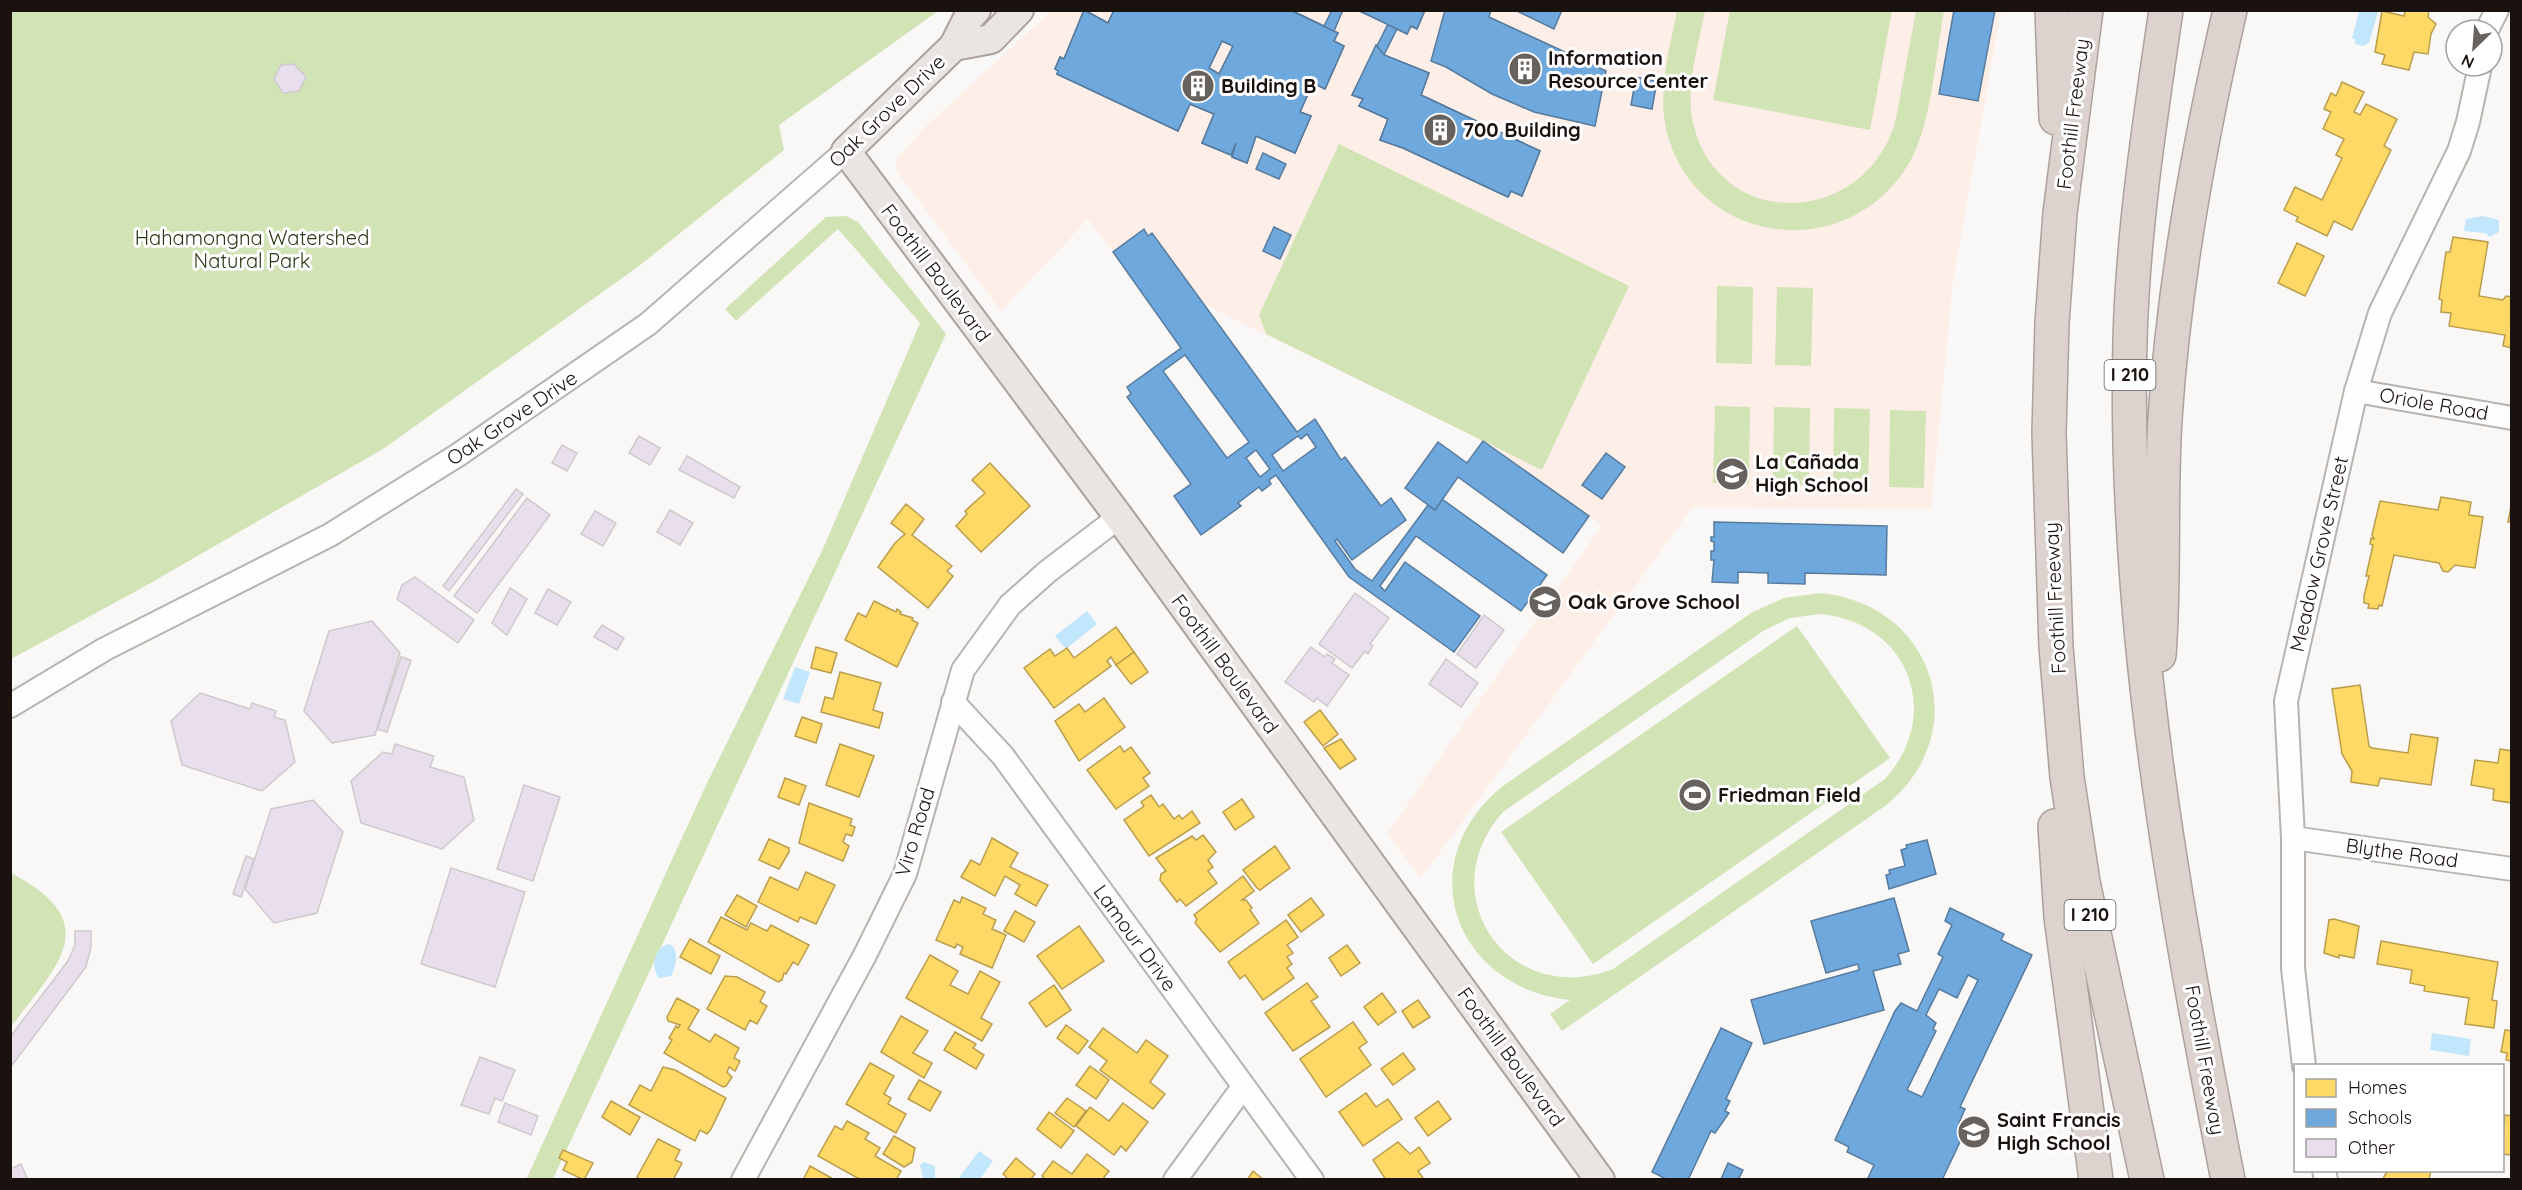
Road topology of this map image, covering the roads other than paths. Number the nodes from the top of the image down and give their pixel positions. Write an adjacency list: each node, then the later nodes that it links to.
1 (976, 10): 7 (main road, Oak Grove Drive)
2 (1019, 10): 7 (main road, Oak Grove Drive)
3 (2052, 10): 10 (highway)
4 (2086, 10): 10 (highway, Foothill Freeway / I 210)
5 (2166, 10): 17 (highway, Foothill Freeway / I 210)
6 (2230, 10): 17 (highway)
7 (954, 46): 9 (main road, Oak Grove Drive)
8 (2477, 78): 11 (street, Meadow Grove Street)
9 (846, 151): 13 (main road, Foothill Boulevard); 16 (street, Oak Grove Drive)
10 (2060, 213): 14 (highway, Foothill Freeway / I 210)
11 (2356, 390): 12 (street, Oriole Road); 18 (street, Meadow Grove Street)
12 (2511, 418)
13 (1119, 517): 15 (street, Viro Road); 25 (main road, Foothill Boulevard)
14 (2056, 647): 26 (highway); 27 (highway, Foothill Freeway / I 210)
15 (953, 702): 21 (street, Lamour Drive); 22 (street, Viro Road)
16 (10, 706)
17 (2152, 741): 28 (highway, Foothill Freeway / I 210)
18 (2293, 838): 19 (street, Blythe Road); 20 (street, Meadow Grove Street)
19 (2511, 869)
20 (2304, 1064)
21 (1243, 1087): 23 (street); 24 (street, Lamour Drive)
22 (743, 1179)
23 (1175, 1179)
24 (1312, 1179)
25 (1600, 1179)
26 (2096, 1179)
27 (2147, 1179)
28 (2228, 1179)

